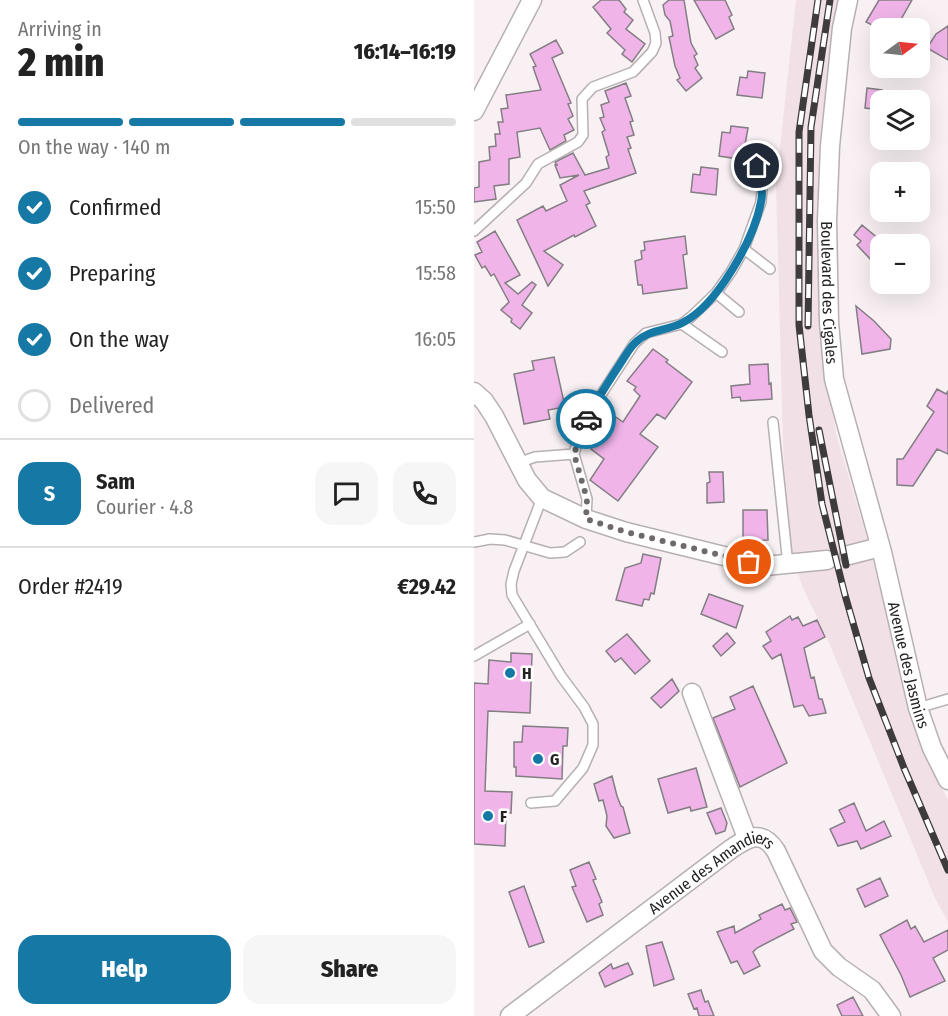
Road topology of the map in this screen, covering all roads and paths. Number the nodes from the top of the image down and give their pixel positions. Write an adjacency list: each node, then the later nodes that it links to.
1 (532, 0): 4 (street)
2 (643, 0): 6 (lane)
3 (848, 0): 22 (street, Boulevard des Cigales)
4 (474, 111)
5 (757, 166): 7 (lane)
6 (474, 231)
7 (744, 249): 8 (lane); 9 (lane)
8 (770, 269)
9 (716, 293): 10 (lane); 11 (lane)
10 (739, 312)
11 (682, 324): 12 (lane); 15 (lane)
12 (722, 352)
13 (474, 392): 16 (street)
14 (773, 422): 25 (lane)
15 (574, 454): 16 (lane); 18 (lane)
16 (518, 463): 17 (street)
17 (542, 498): 18 (street); 21 (lane)
18 (586, 519): 25 (street)
19 (474, 542): 21 (lane)
20 (580, 542): 21 (lane)
21 (524, 547): 26 (lane)
22 (880, 547): 23 (street); 30 (street, Avenue des Jasmins)
23 (849, 555)
24 (827, 560): 25 (street)
25 (788, 565)
26 (530, 624): 27 (lane); 32 (lane)
27 (474, 656)
28 (692, 693): 33 (street)
29 (948, 699): 30 (lane)
30 (918, 708): 31 (street, Avenue des Jasmins)
31 (948, 780)
32 (531, 803)
33 (747, 838): 34 (street, Avenue des Amandiers); 35 (street, Avenue des Amandiers)
34 (510, 1016)
35 (891, 1016)

